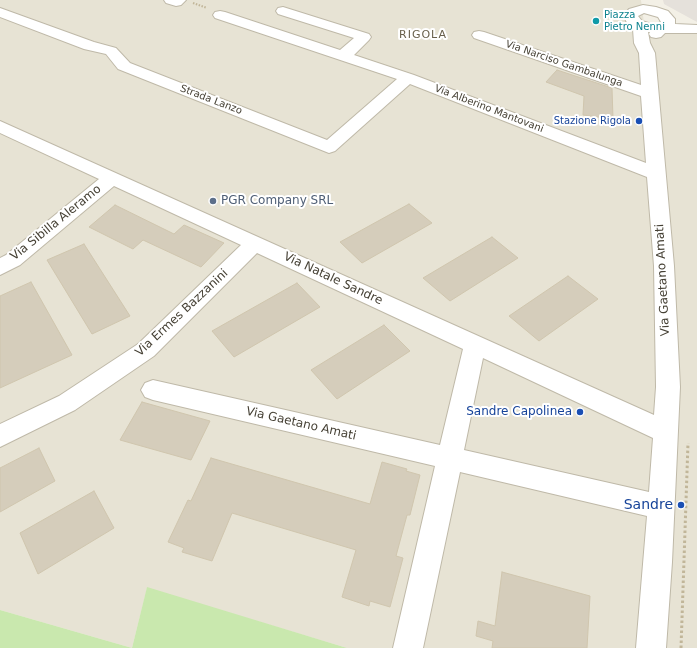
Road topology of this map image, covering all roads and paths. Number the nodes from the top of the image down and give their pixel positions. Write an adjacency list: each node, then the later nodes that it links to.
1 (179, 1): 5 (path)
2 (642, 8): 6 (street); 6 (street); 9 (street, Via Gaetano Amati)
3 (283, 11): 10 (street)
4 (0, 12): 11 (street, Strada Lanzo)
5 (220, 15): 10 (street, Via Alberino Mantovani)
6 (662, 21): 7 (street); 9 (street, Via Gaetano Amati)
7 (697, 29)
8 (479, 35): 12 (street, Via Narciso Gambalunga)
9 (647, 53): 12 (street, Via Gaetano Amati)
10 (343, 56): 11 (street, Via Alberino Mantovani)
11 (408, 78): 14 (street, Via Alberino Mantovani)
12 (649, 93): 14 (street, Via Gaetano Amati)
13 (0, 126): 15 (street, Via Natale Sandre)
14 (655, 173): 20 (street, Via Gaetano Amati)
15 (112, 178): 16 (street, Via Natale Sandre); 17 (street, Via Sibilla Aleramo)
16 (255, 243): 18 (street, Via Natale Sandre); 21 (street, Via Ermes Bazzanini)
17 (0, 267)
18 (475, 344): 20 (street, Via Natale Sandre); 22 (street)
19 (153, 390): 22 (street, Via Gaetano Amati)
20 (666, 432): 23 (street, Via Gaetano Amati)
21 (0, 436)
22 (450, 458): 23 (street, Via Gaetano Amati); 24 (street)
23 (661, 507): 25 (street, Via Gaetano Amati)
24 (408, 648)
25 (651, 648)

